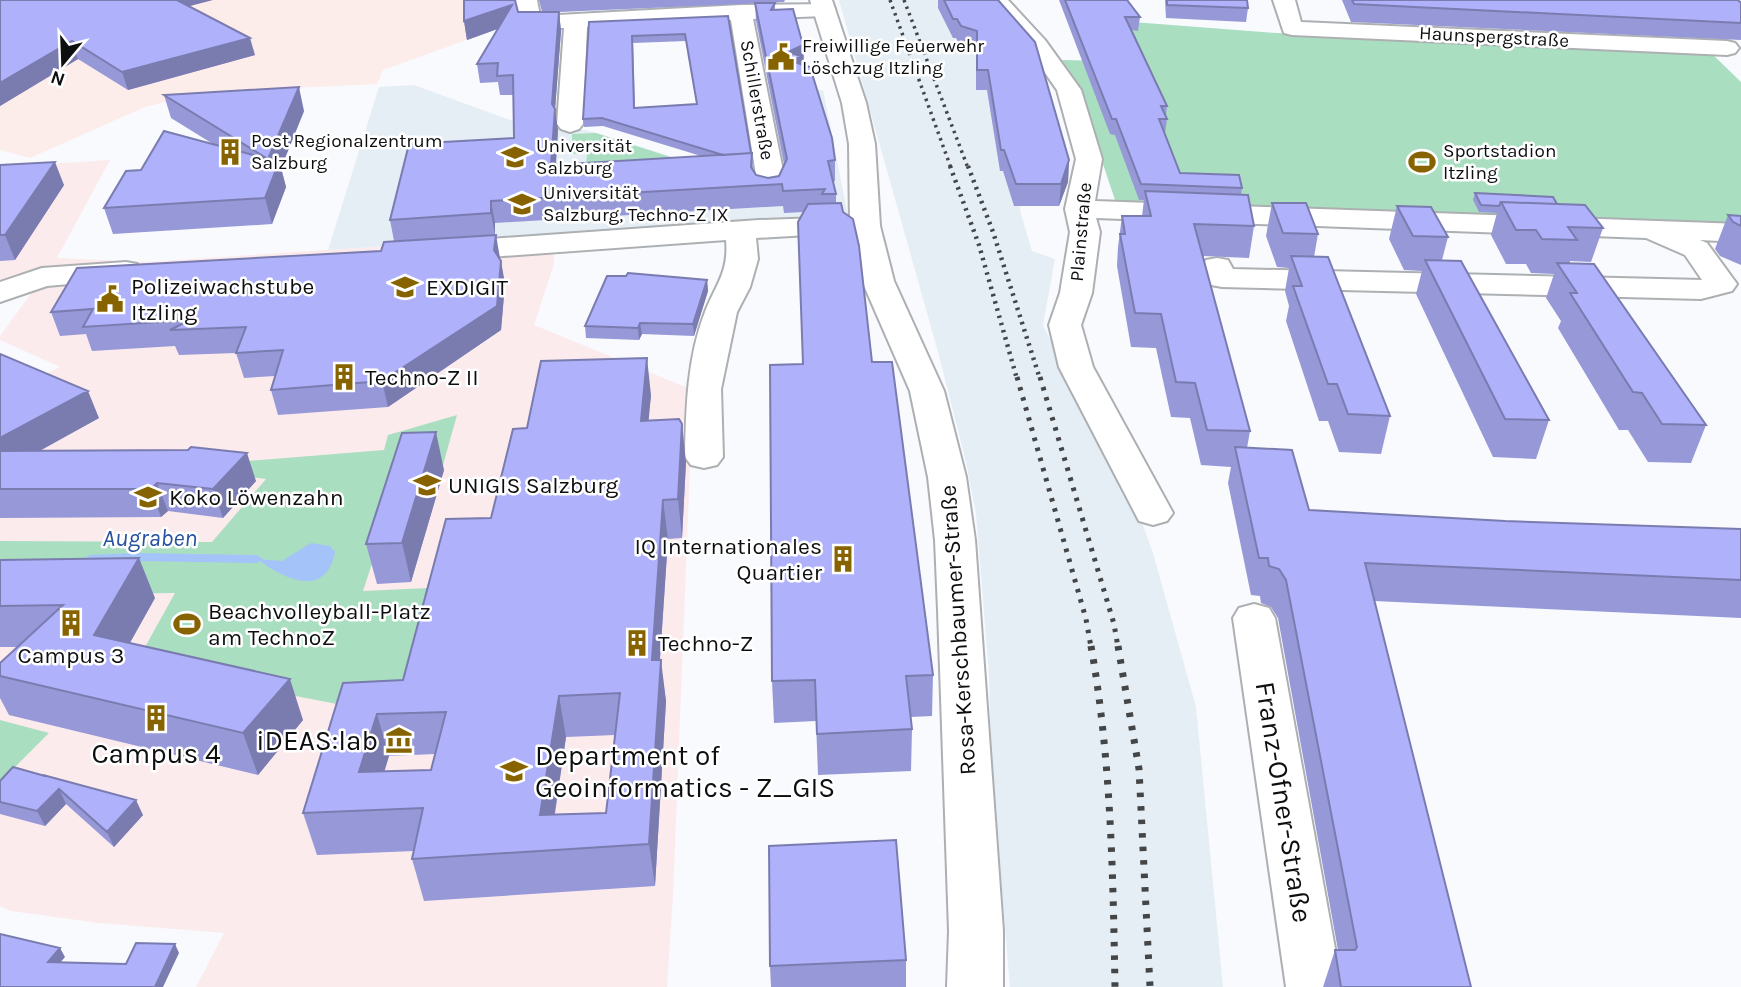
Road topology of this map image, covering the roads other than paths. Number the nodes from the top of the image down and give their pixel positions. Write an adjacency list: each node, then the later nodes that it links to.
1 (526, 0): 6 (street)
2 (996, 0): 9 (street, Plainstraße)
3 (1284, 0): 7 (street, Haunspergstraße)
4 (823, 5): 5 (street); 10 (street, Rosa-Kerschbaumer-Straße)
5 (741, 12): 6 (street); 11 (street, Schillerstraße)
6 (576, 20): 8 (street)
7 (1727, 48)
8 (570, 124)
9 (1079, 209): 12 (street); 19 (street, Plainstraße)
10 (865, 226): 11 (street); 21 (street, Rosa-Kerschbaumer-Straße)
11 (749, 230): 14 (street); 18 (street, Schillerstraße)
12 (1646, 230): 13 (street); 15 (street)
13 (1741, 233)
14 (426, 253)
15 (1217, 267)
16 (157, 269): 17 (street)
17 (0, 293)
18 (704, 457)
19 (1153, 513)
20 (1254, 618): 22 (street, Franz-Ofner-Straße)
21 (975, 987)
22 (1314, 987)

